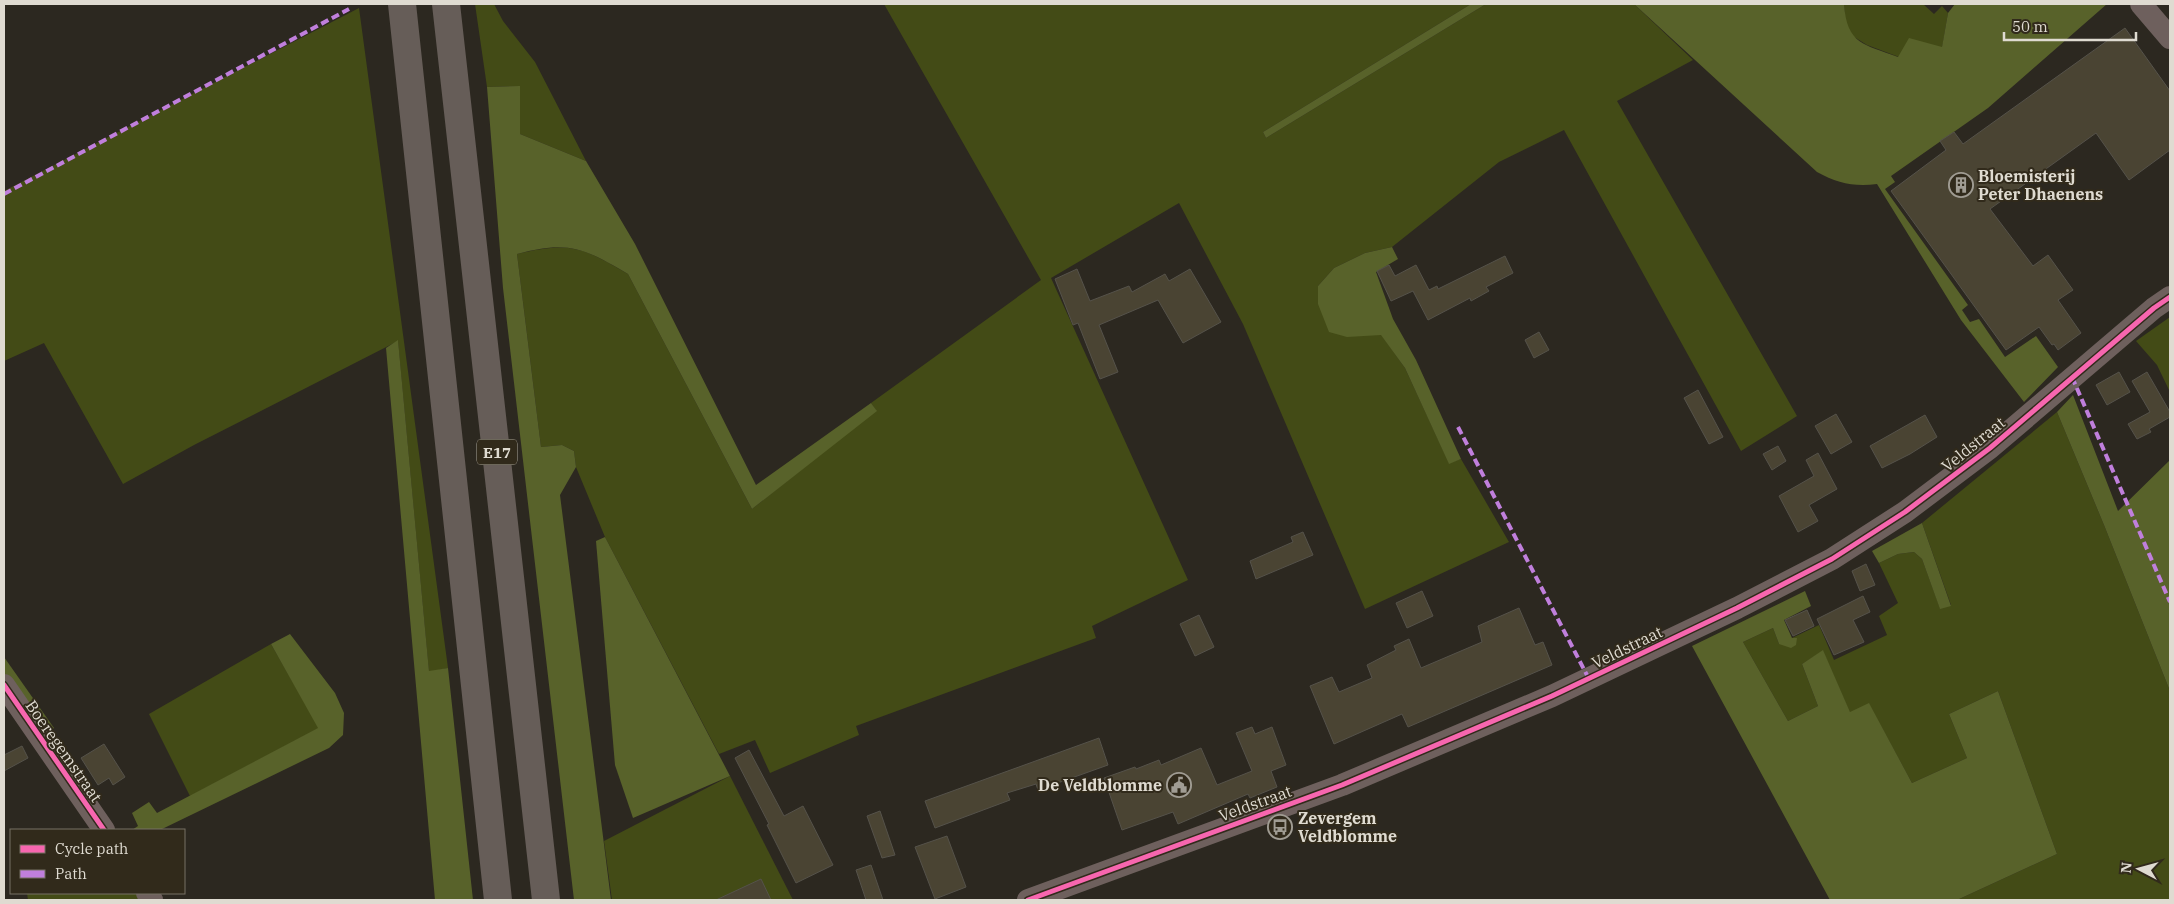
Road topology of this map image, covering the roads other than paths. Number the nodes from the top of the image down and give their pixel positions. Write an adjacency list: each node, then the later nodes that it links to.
1 (402, 4): 8 (highway)
2 (446, 4): 9 (highway, E17)
3 (2141, 4): 4 (street)
4 (2166, 25)
5 (2170, 297): 10 (street, Veldstraat)
6 (4, 685): 7 (street, Boeregemstraat)
7 (103, 829)
8 (498, 900)
9 (546, 900)
10 (1028, 900)

